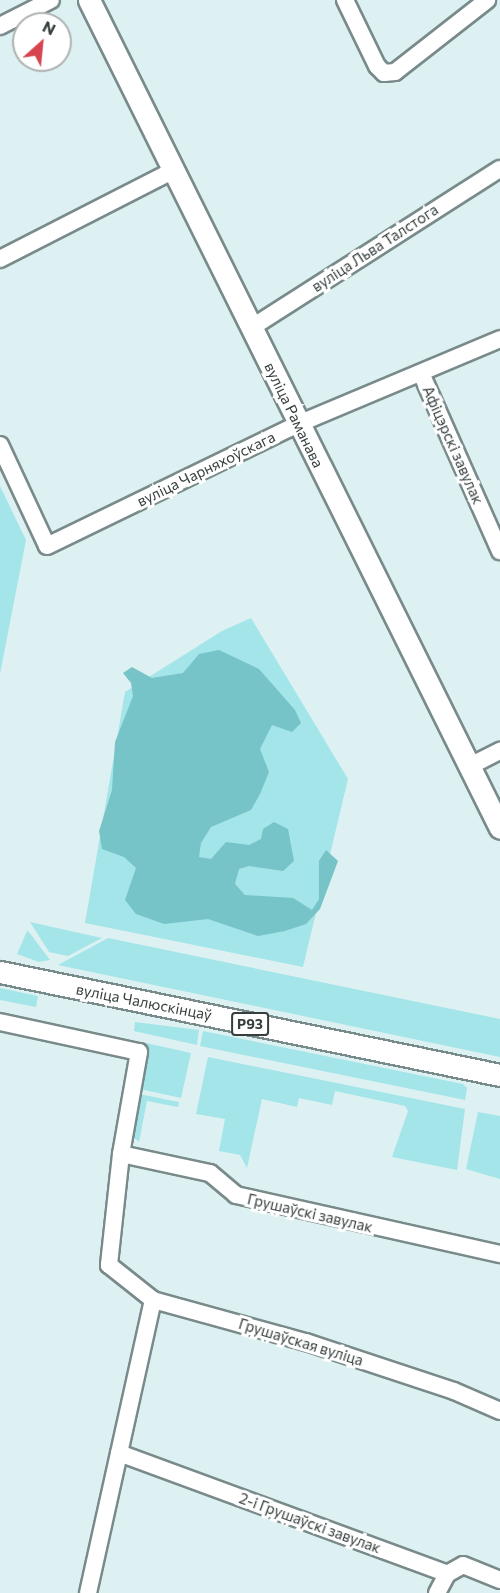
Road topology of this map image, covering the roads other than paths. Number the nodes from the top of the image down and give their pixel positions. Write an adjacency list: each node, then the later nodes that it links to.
1 (51, 0): 5 (street)
2 (89, 0): 7 (main road, вуліца Раманава)
3 (345, 0): 4 (street)
4 (487, 0)
5 (0, 26)
6 (500, 169): 9 (street, вуліца Льва Талстога)
7 (174, 170): 8 (street); 9 (main road, вуліца Раманава)
8 (0, 259)
9 (251, 328): 12 (main road, вуліца Раманава)
10 (500, 339): 11 (street, вуліца Чарняхоўскага)
11 (421, 373): 12 (street, вуліца Чарняхоўскага); 14 (street, Афіцэрскі завулак)
12 (298, 424): 13 (street, вуліца Чарняхоўскага); 16 (main road, вуліца Раманава)
13 (0, 445)
14 (500, 551)
15 (500, 751): 16 (street)
16 (470, 766): 17 (main road, вуліца Раманава)
17 (500, 828)
18 (0, 972): 20 (main road, вуліца Чалюскінцаў / Р93)
19 (0, 1022): 21 (street)
20 (500, 1075)
21 (121, 1154): 22 (street, Грушаўскі завулак); 23 (street, Грушаўская вуліца)
22 (500, 1254)
23 (153, 1300): 24 (street, Грушаўская вуліца); 25 (street)
24 (500, 1411)
25 (119, 1453): 26 (street, 2-і Грушаўскі завулак); 28 (street)
26 (447, 1574): 27 (street); 29 (street)
27 (500, 1580)
28 (88, 1593)
29 (437, 1593)

